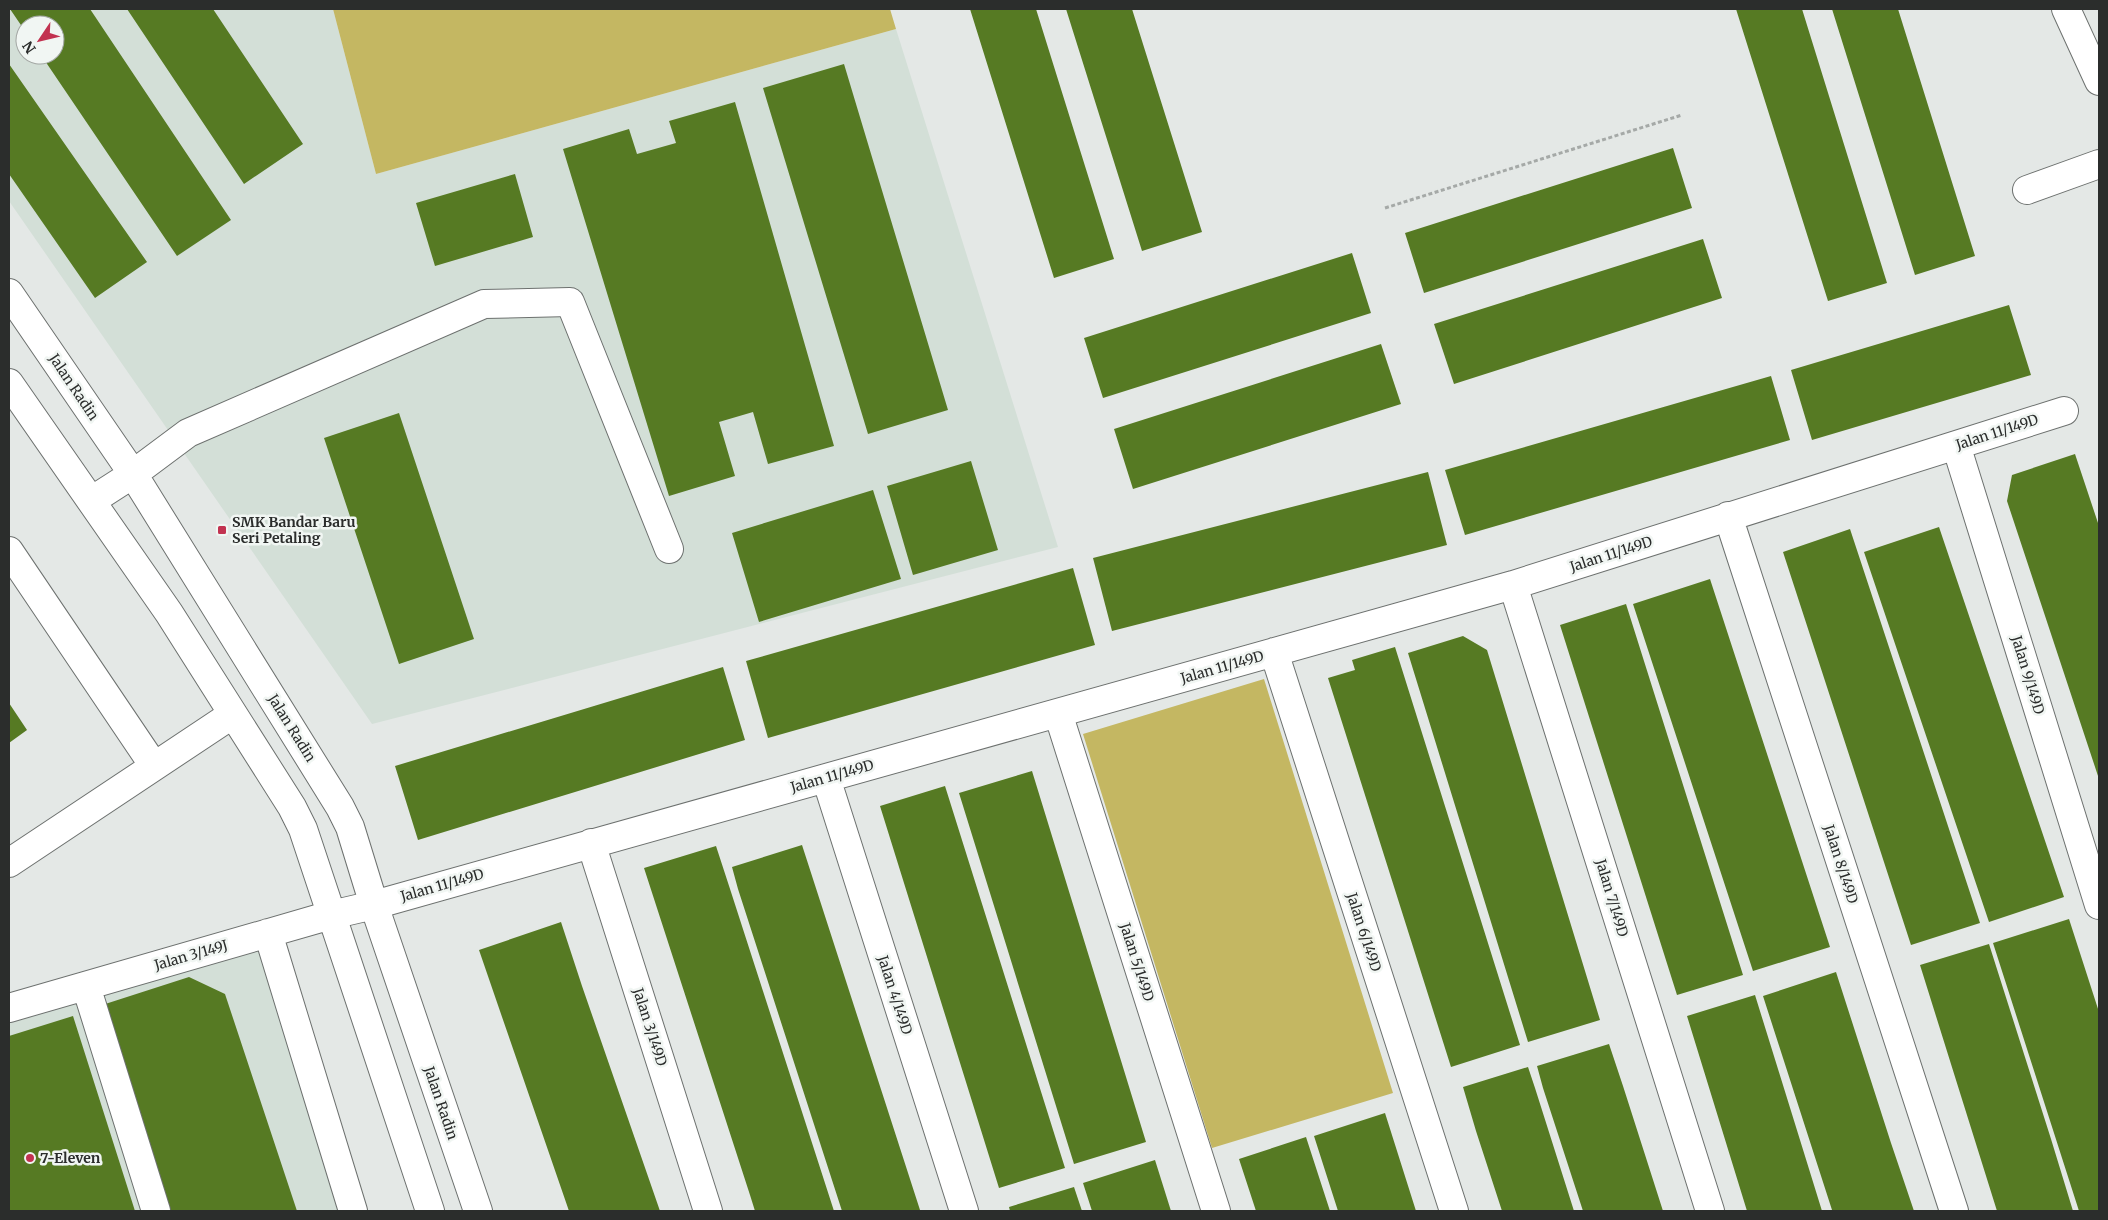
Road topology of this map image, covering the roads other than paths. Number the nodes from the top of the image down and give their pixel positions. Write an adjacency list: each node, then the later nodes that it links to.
1 (2066, 9): 2 (street)
2 (2099, 81)
3 (2099, 164): 4 (street)
4 (2027, 190)
5 (9, 293): 9 (street, Jalan Radin)
6 (9, 383): 10 (street)
7 (2064, 411): 8 (street, Jalan 11/149D)
8 (1956, 445): 11 (street, Jalan 11/149D); 23 (street, Jalan 9/149D)
9 (133, 474): 10 (street); 12 (street); 22 (street, Jalan Radin)
10 (91, 501): 17 (street)
11 (1728, 516): 14 (street, Jalan 11/149D); 37 (street, Jalan 8/149D)
12 (669, 549)
13 (9, 551): 18 (street)
14 (1513, 585): 15 (street, Jalan 11/149D); 36 (street, Jalan 7/149D)
15 (1274, 652): 16 (street, Jalan 11/149D); 35 (street, Jalan 6/149D)
16 (1058, 712): 19 (street, Jalan 11/149D); 34 (street, Jalan 5/149D)
17 (233, 714): 18 (street); 24 (street)
18 (154, 766): 21 (street)
19 (826, 778): 20 (street, Jalan 11/149D); 33 (street, Jalan 4/149D)
20 (591, 843): 22 (street, Jalan 11/149D); 32 (street, Jalan 3/149D)
21 (9, 863)
22 (374, 904): 24 (street, Jalan 3/149J); 31 (street, Jalan Radin)
23 (2099, 905)
24 (331, 914): 25 (street, Jalan 3/149J); 30 (street)
25 (268, 933): 26 (street, Jalan 3/149J); 29 (street)
26 (86, 986): 27 (street, Jalan 3/149J); 28 (street)
27 (9, 1008)
28 (156, 1211)
29 (353, 1211)
30 (430, 1211)
31 (478, 1211)
32 (708, 1211)
33 (964, 1211)
34 (1216, 1211)
35 (1454, 1211)
36 (1710, 1211)
37 (1954, 1211)

